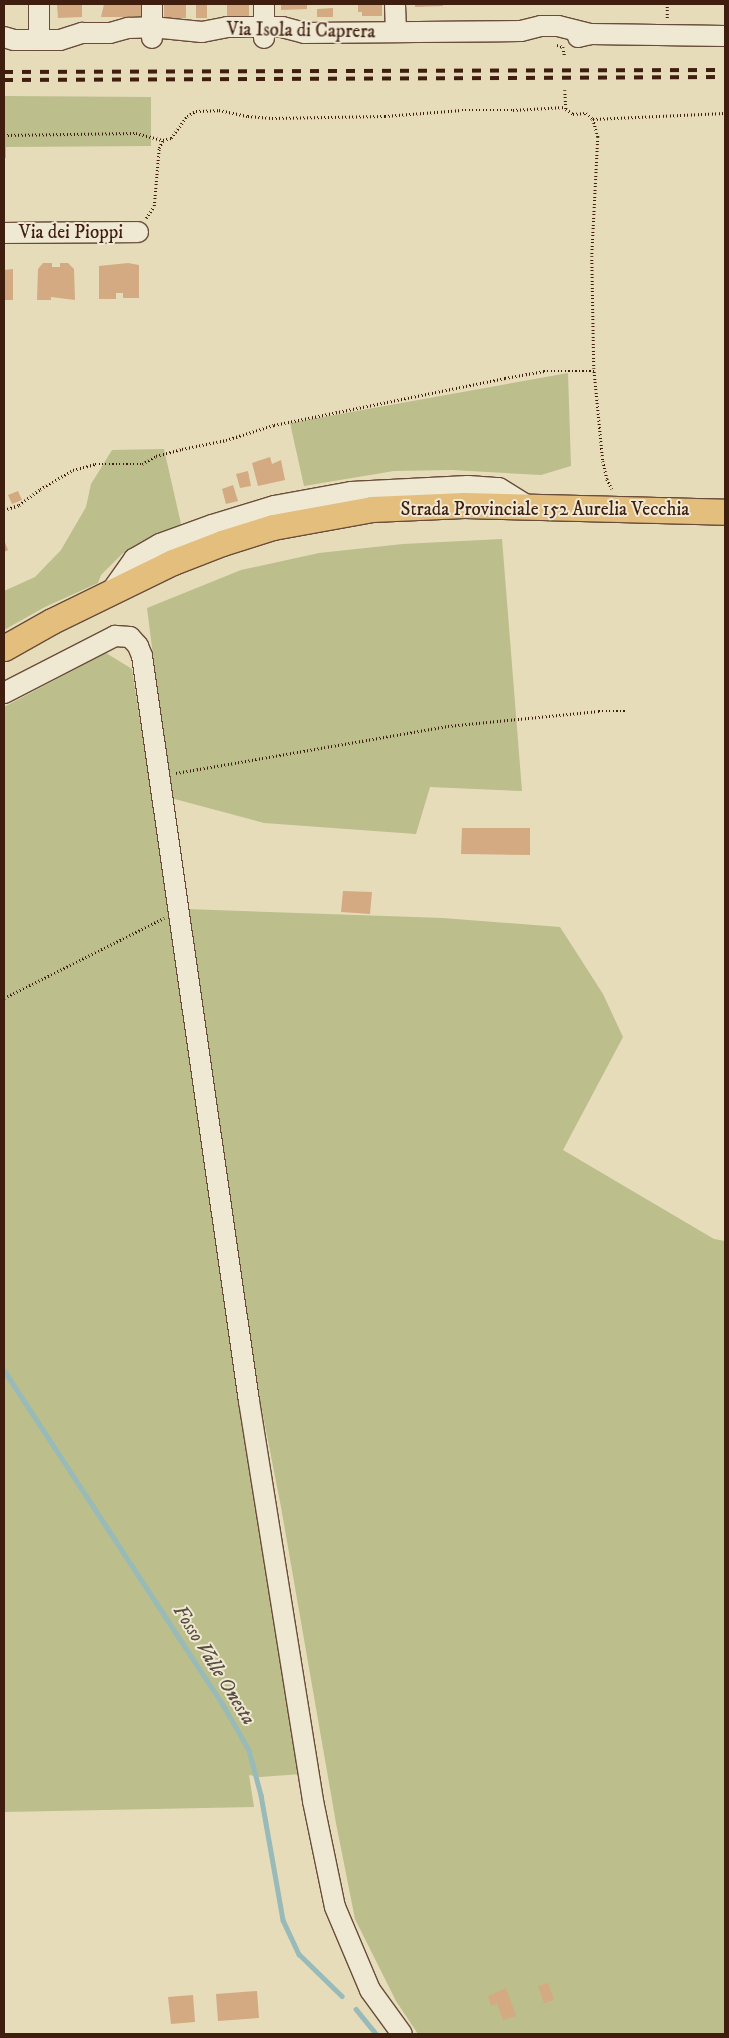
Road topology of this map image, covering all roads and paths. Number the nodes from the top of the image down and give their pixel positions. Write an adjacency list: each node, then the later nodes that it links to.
1 (39, 4): 8 (street)
2 (152, 4): 6 (street)
3 (396, 4): 7 (street)
4 (264, 21): 6 (street, Via Isola di Caprera); 7 (street, Via Isola di Caprera)
5 (4, 30): 8 (street)
6 (152, 32): 8 (street, Via Isola di Caprera)
7 (396, 32): 9 (street, Via Isola di Caprera)
8 (39, 33): 10 (street)
9 (725, 36)
10 (4, 37)
11 (558, 45): 12 (path)
12 (566, 57)
13 (565, 90): 14 (path)
14 (565, 107): 16 (path); 18 (path)
15 (725, 113): 16 (path)
16 (593, 119): 21 (path)
17 (4, 135): 18 (path)
18 (164, 140): 19 (path)
19 (138, 232): 20 (street, Via dei Pioppi)
20 (4, 233)
21 (595, 371): 22 (path); 23 (path)
22 (622, 508): 24 (main road, Strada Provinciale 152 Aurelia Vecchia); 25 (main road, Strada Provinciale 152 Aurelia Vecchia)
23 (4, 510)
24 (725, 512)
25 (4, 648)
26 (4, 693): 28 (street)
27 (625, 711): 28 (path)
28 (160, 776): 29 (street)
29 (179, 916): 30 (path); 31 (street)
30 (4, 998)
31 (402, 2034)

